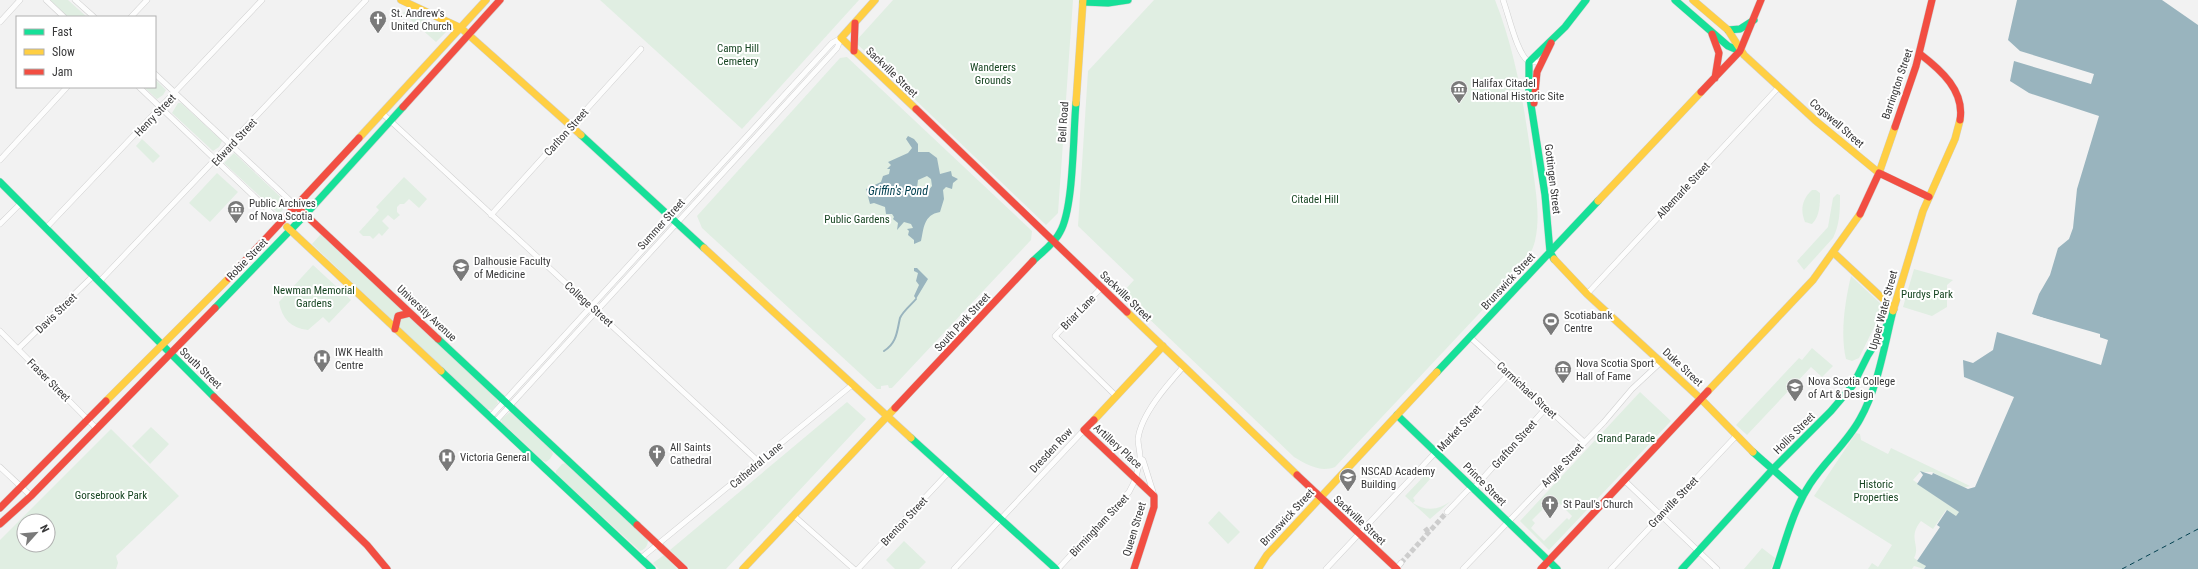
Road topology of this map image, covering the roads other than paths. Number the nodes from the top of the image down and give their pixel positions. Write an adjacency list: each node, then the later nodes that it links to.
1 (20, 0): 23 (street)
2 (46, 0): 19 (street)
3 (75, 0): 20 (street)
4 (146, 0): 21 (street)
5 (262, 0): 42 (street, Henry Street)
6 (366, 0): 48 (street, Edward Street)
7 (401, 0): 25 (street)
8 (486, 0): 25 (street, Robie Street)
9 (500, 0): 28 (street, Robie Street)
10 (875, 0): 24 (street, Summer Street)
11 (1128, 0): 18 (street)
12 (1503, 0): 35 (street)
13 (1586, 0): 30 (street, Gottingen Street)
14 (1675, 0): 26 (street, Cogswell Street)
15 (1693, 0): 27 (street, Cogswell Street)
16 (1761, 0): 22 (street, Brunswick Street)
17 (1932, 0): 34 (street, Barrington Street)
18 (1083, 1): 63 (street, Bell Road)
19 (63, 16)
20 (93, 16)
21 (132, 16)
22 (1754, 20): 27 (street); 33 (street, Brunswick Street)
23 (0, 22)
24 (855, 23): 29 (street, Summer Street); 32 (street)
25 (461, 28): 28 (street); 45 (street, Robie Street)
26 (1710, 30): 33 (street, Cogswell Street); 38 (street)
27 (1728, 30): 33 (street, Cogswell Street)
28 (468, 34): 46 (street, Robie Street); 47 (street)
29 (841, 38): 32 (street, Sackville Street); 58 (street, Summer Street)
30 (1553, 39): 35 (street, Gottingen Street); 36 (street, Gottingen Street)
31 (641, 49): 47 (street, Carlton Street)
32 (854, 51): 63 (street, Sackville Street)
33 (1740, 51): 38 (street, Brunswick Street); 39 (street, Cogswell Street)
34 (1920, 54): 51 (street, Barrington Street); 53 (street, Upper Water Street)
35 (1529, 62): 36 (street); 44 (street, Gottingen Street)
36 (1541, 62): 44 (street, Gottingen Street)
37 (156, 75): 42 (street, University Avenue)
38 (1715, 78): 64 (street, Brunswick Street)
39 (1779, 87): 51 (street, Cogswell Street); 69 (street, Albemarle Street)
40 (66, 88): 49 (street)
41 (140, 88): 43 (street)
42 (175, 93): 43 (street, Henry Street); 48 (street, University Avenue)
43 (161, 108): 50 (street); 61 (street, Henry Street)
44 (1533, 108): 64 (street, Gottingen Street)
45 (383, 114): 46 (street, College Street); 55 (street, Robie Street)
46 (390, 121): 56 (street, Robie Street); 57 (street, College Street)
47 (571, 126): 57 (street, Carlton Street); 58 (street)
48 (231, 146): 50 (street, Edward Street); 55 (street, University Avenue)
49 (0, 160)
50 (217, 160): 59 (street); 67 (street, Edward Street)
51 (1879, 173): 53 (street, Cogswell Street); 65 (street, Barrington Street)
52 (0, 182): 54 (street, South Street)
53 (1929, 197): 71 (street, Upper Water Street)
54 (21, 203): 60 (street); 61 (street, South Street)
55 (297, 207): 56 (street, University Avenue); 59 (street, Robie Street)
56 (305, 215): 62 (street, Robie Street); 73 (street, University Avenue)
57 (491, 215): 70 (street, College Street)
58 (674, 221): 70 (street, Summer Street); 72 (street, Summer Street); 85 (street)
59 (282, 223): 62 (street); 78 (street, Robie Street)
60 (0, 224)
61 (46, 228): 66 (street, South Street)
62 (290, 230): 75 (street); 81 (street, Robie Street)
63 (1052, 241): 68 (street, Sackville Street); 91 (street, South Park Street)
64 (1550, 252): 69 (street, Duke Street); 77 (street, Brunswick Street)
65 (1834, 253): 71 (street); 87 (street, Barrington Street)
66 (93, 276): 67 (street, South Street); 80 (street, Davis Street)
67 (99, 282): 78 (street, South Street)
68 (1102, 287): 79 (street, Sackville Street); 86 (street, Briar Lane)
69 (1587, 294): 82 (street, Duke Street)
70 (591, 306): 72 (street, College Street); 88 (street, Summer Street)
71 (1894, 309): 74 (street, Upper Water Street)
72 (597, 311): 88 (street, Summer Street); 100 (street, College Street)
73 (410, 313): 75 (street); 88 (street, University Avenue)
74 (1891, 320): 102 (street, Hollis Street); 110 (street, Upper Water Street)
75 (395, 329): 93 (street)
76 (0, 331): 80 (street, Fraser Street)
77 (1470, 338): 84 (street, Carmichael Street); 90 (street, Brunswick Street)
78 (162, 346): 81 (street, South Street); 92 (street, Robie Street)
79 (1163, 346): 83 (street, Sackville Street); 86 (street, Dresden Row)
80 (18, 350): 92 (street, Fraser Street)
81 (171, 354): 94 (street, Robie Street); 125 (street, South Street)
82 (1661, 362): 87 (street, Duke Street); 97 (street, Argyle Street)
83 (1184, 366): 99 (street, Queen Street); 111 (street, Sackville Street)
84 (1509, 374): 89 (street, Carmichael Street); 98 (street, Market Street)
85 (852, 385): 91 (street); 100 (street, Cathedral Lane)
86 (1115, 395): 95 (street, Dresden Row)
87 (1702, 400): 96 (street, Duke Street); 105 (street, Barrington Street)
88 (507, 404): 93 (street, Summer Street); 120 (street, University Avenue)
89 (1546, 408): 97 (street, Carmichael Street); 107 (street, Grafton Street)
90 (1397, 415): 98 (street, Prince Street); 111 (street, Brunswick Street)
91 (887, 416): 103 (street); 114 (street, South Park Street)
92 (89, 420): 94 (street, Fraser Street); 106 (street, Robie Street)
93 (492, 420): 122 (street)
94 (97, 428): 108 (street, Robie Street)
95 (1084, 430): 104 (street, Artillery Place); 116 (street, Dresden Row)
96 (1736, 436): 102 (street, Duke Street); 115 (street, Granville Street)
97 (1584, 442): 117 (street, Argyle Street)
98 (1436, 452): 107 (street, Prince Street); 119 (street, Market Street)
99 (1140, 458): 104 (street, Queen Street); 109 (street, Queen Street)
100 (759, 462): 120 (street, Cathedral Lane)
101 (0, 467): 106 (street)
102 (1773, 469): 110 (street, Duke Street); 121 (street, Hollis Street)
103 (949, 472): 116 (street); 130 (street, Brenton Street)
104 (1137, 478): 109 (street, Queen Street); 132 (street, Birmingham Street)
105 (1624, 480): 115 (street); 123 (street, Barrington Street)
106 (22, 488): 108 (street); 112 (street, Robie Street)
107 (1474, 488): 113 (street, Grafton Street); 117 (street, Prince Street)
108 (30, 496): 118 (street, Robie Street)
109 (1154, 496): 133 (street, Queen Street)
110 (1803, 496): 142 (street, Upper Water Street)
111 (1320, 498): 119 (street, Sackville Street); 134 (street, Brunswick Street)
112 (0, 508)
113 (1447, 512)
114 (793, 515): 128 (street, South Park Street); 129 (street)
115 (1660, 515): 121 (street); 139 (street, Granville Street)
116 (1001, 519): 131 (street, Dresden Row); 132 (street)
117 (1507, 522): 123 (street, Prince Street); 136 (street, Argyle Street)
118 (0, 524)
119 (1359, 534): 124 (street, Sackville Street); 135 (street, Market Street)
120 (659, 544): 122 (street, Cathedral Lane); 127 (street, University Avenue)
121 (1699, 551): 140 (street, Hollis Street); 141 (street)
122 (641, 558): 126 (street)
123 (1548, 561): 137 (street, Barrington Street); 138 (street, Prince Street)
124 (1398, 567)
125 (387, 569)
126 (652, 569)
127 (684, 569)
128 (743, 569)
129 (854, 569)
130 (858, 569)
131 (954, 569)
132 (1057, 569)
133 (1134, 569)
134 (1258, 569)
135 (1326, 569)
136 (1463, 569)
137 (1541, 569)
138 (1557, 569)
139 (1611, 569)
140 (1682, 569)
141 (1717, 569)
142 (1776, 569)

